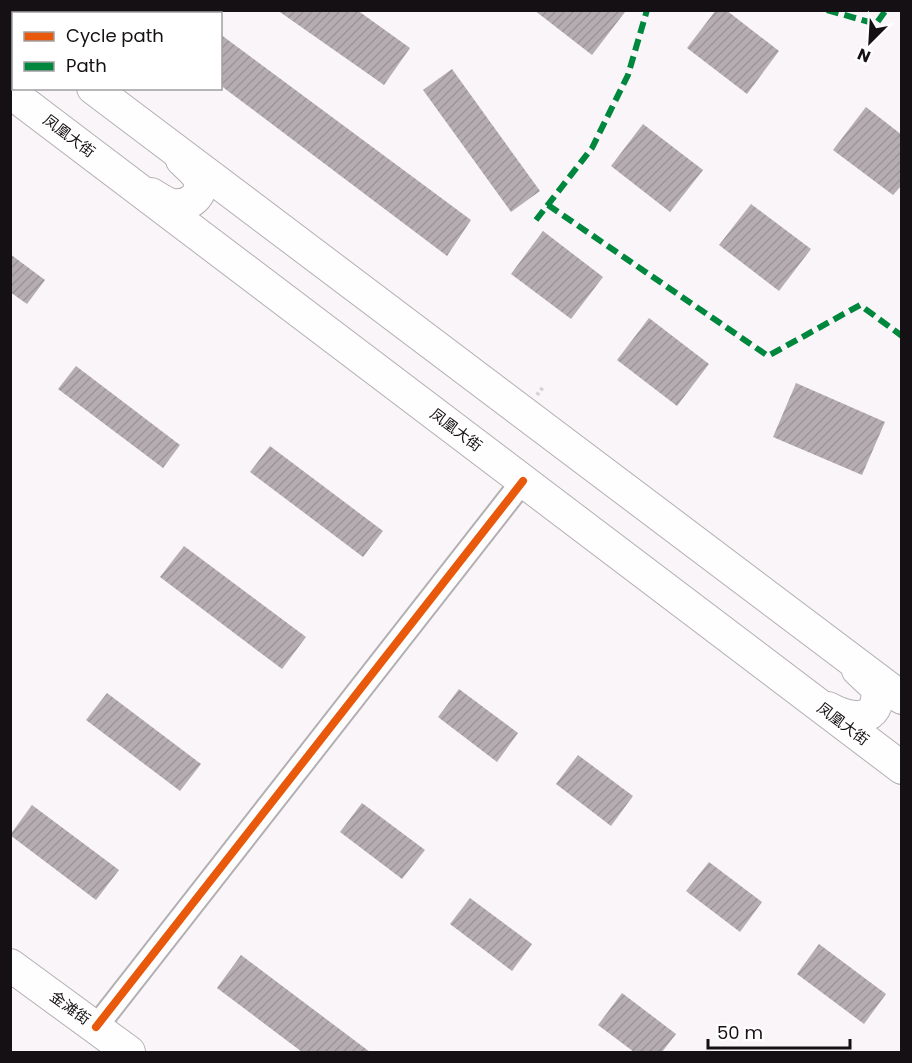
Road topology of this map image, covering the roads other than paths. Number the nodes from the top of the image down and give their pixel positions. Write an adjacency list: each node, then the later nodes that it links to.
1 (96, 90): 3 (main road)
2 (10, 92): 4 (main road, 凤凰大街)
3 (156, 136): 4 (main road); 6 (main road)
4 (129, 182): 5 (main road, 凤凰大街)
5 (523, 481): 7 (main road, 凤凰大街); 11 (street)
6 (837, 649): 7 (main road); 8 (main road)
7 (804, 694): 9 (main road, 凤凰大街)
8 (902, 698)
9 (902, 768)
10 (10, 964): 11 (main road, 金滩街)
11 (96, 1027): 12 (main road, 金滩街)
12 (129, 1053)

